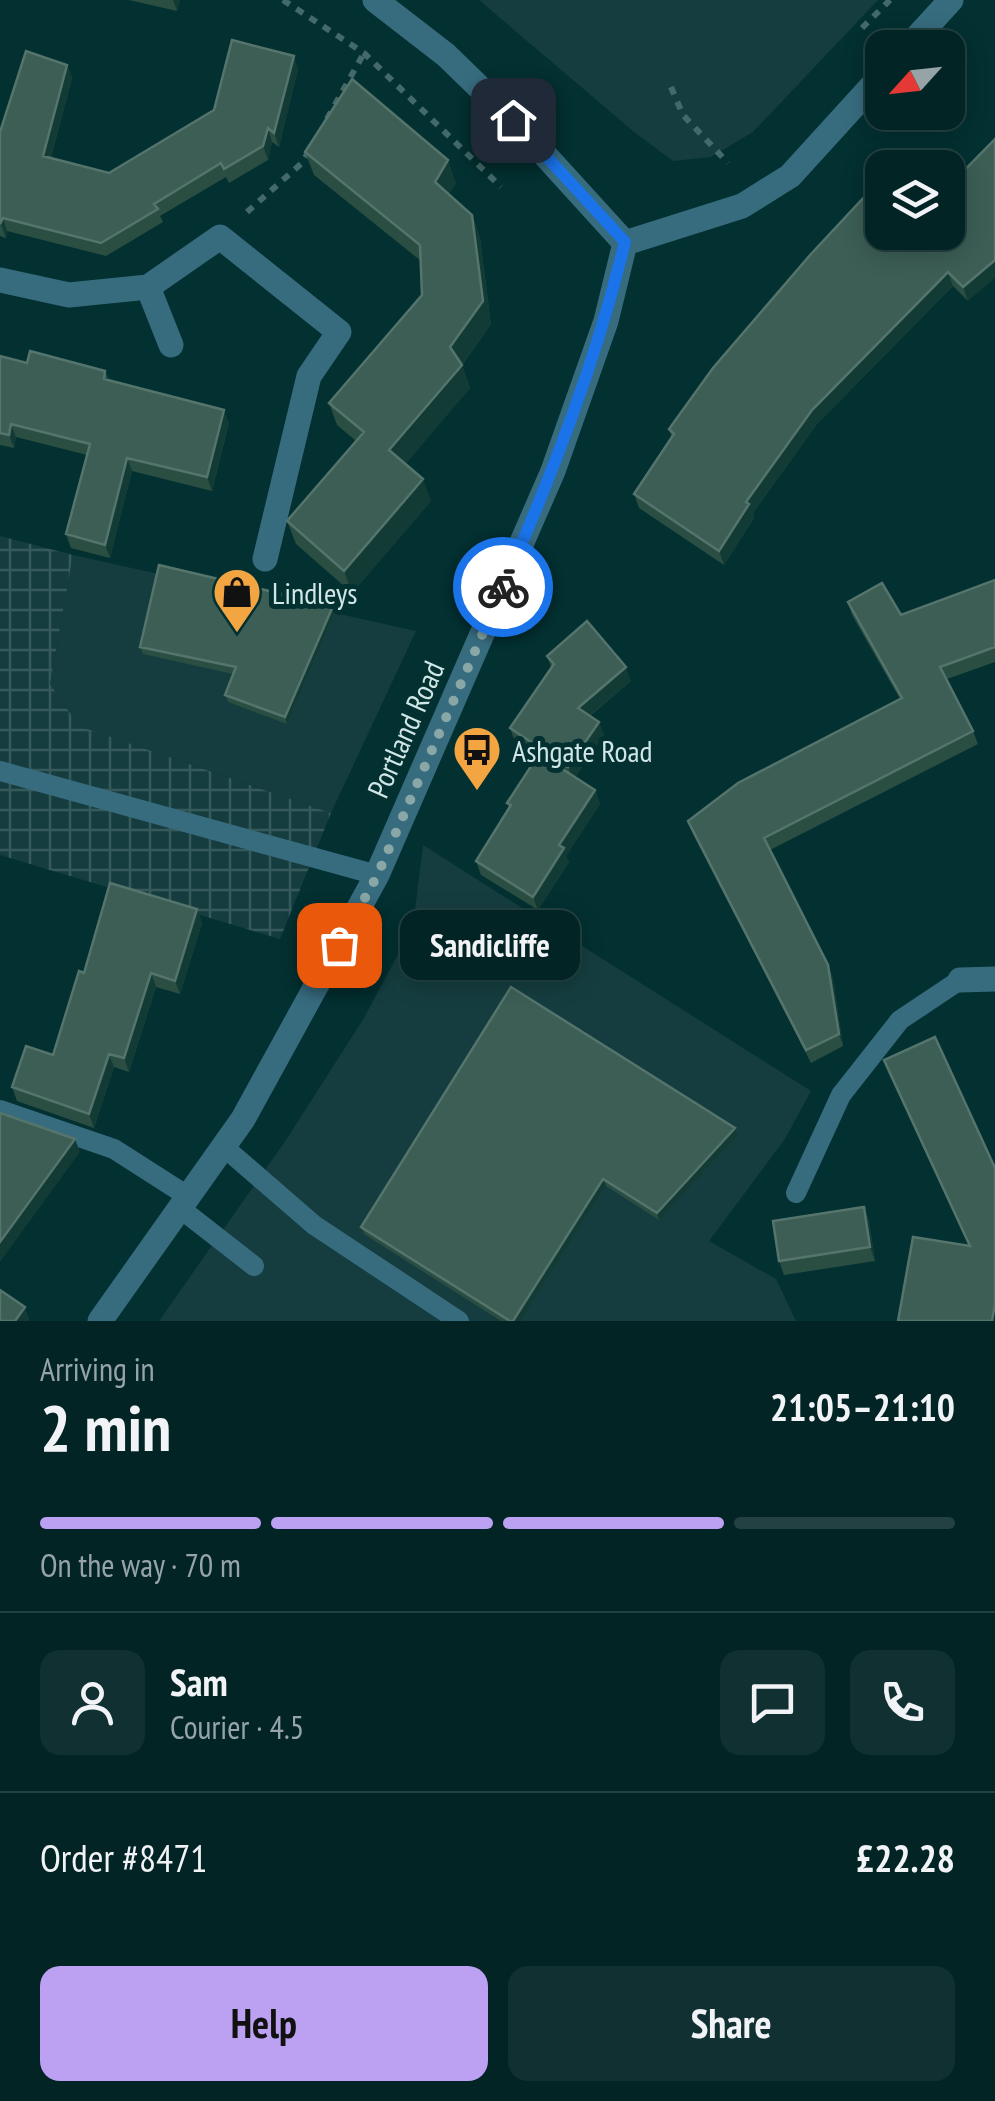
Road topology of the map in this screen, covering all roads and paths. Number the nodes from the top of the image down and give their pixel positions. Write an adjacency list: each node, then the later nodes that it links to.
1 (283, 0): 7 (path)
2 (375, 0): 15 (street)
3 (890, 0): 5 (path)
4 (951, 0): 6 (street)
5 (862, 28)
6 (924, 30)
7 (364, 53): 10 (path); 13 (path)
8 (671, 87): 12 (path)
9 (865, 94): 15 (street)
10 (320, 132)
11 (311, 148): 14 (path)
12 (728, 163)
13 (500, 187)
14 (220, 237): 17 (street); 19 (street)
15 (625, 242): 21 (street, Portland Road)
16 (0, 280): 17 (street)
17 (148, 287): 18 (street)
18 (171, 345)
19 (265, 560)
20 (0, 771): 21 (lane)
21 (377, 876): 25 (street, Portland Road)
22 (995, 979): 23 (street)
23 (960, 980): 26 (lane)
24 (0, 1110): 27 (lane)
25 (225, 1148): 27 (street, Portland Road); 30 (lane)
26 (796, 1192)
27 (185, 1203): 28 (lane); 29 (street, Portland Road)
28 (254, 1266)
29 (100, 1321)
30 (459, 1321)

